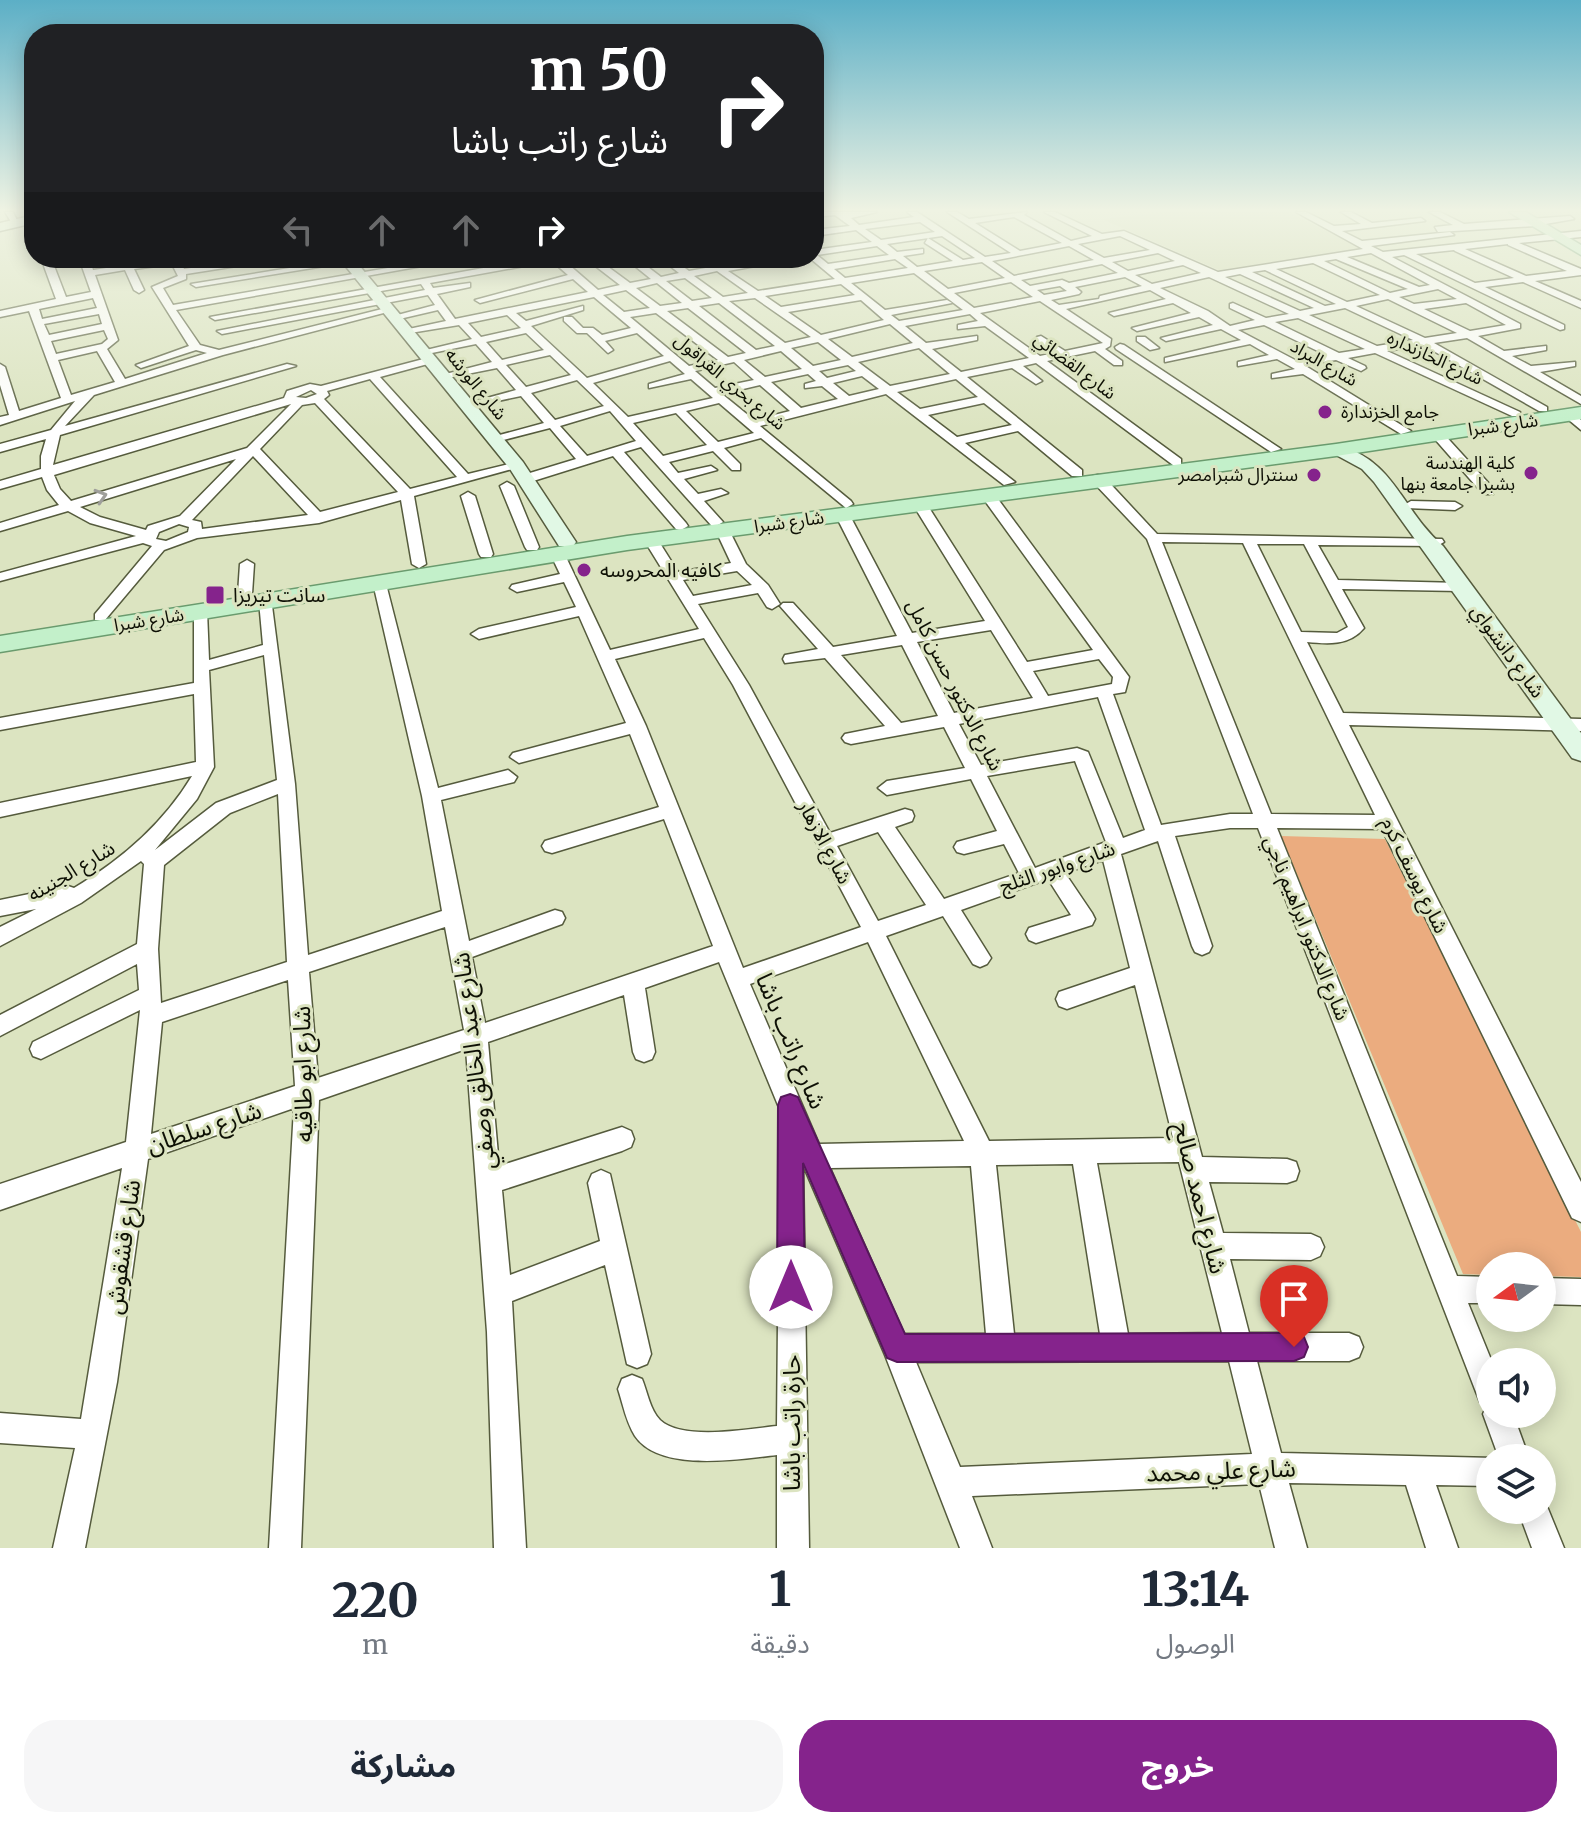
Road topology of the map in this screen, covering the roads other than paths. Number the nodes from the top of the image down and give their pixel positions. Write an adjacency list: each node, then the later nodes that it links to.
1 (56, 284): 72 (street)
2 (93, 284): 52 (street)
3 (112, 284): 52 (street)
4 (136, 284): 53 (street)
5 (159, 284): 86 (street)
6 (285, 284): 45 (street)
7 (295, 284): 45 (street)
8 (367, 284): 77 (street, شارع الورشه)
9 (414, 284): 77 (street)
10 (425, 284): 56 (street)
11 (491, 284): 46 (street)
12 (538, 284): 42 (street)
13 (585, 284): 62 (street, شارع بحري القراقول)
14 (624, 284): 47 (street)
15 (641, 284): 47 (street)
16 (661, 284): 59 (street)
17 (701, 284): 68 (street)
18 (743, 284): 60 (street)
19 (790, 284): 50 (street)
20 (821, 284): 50 (street)
21 (847, 284): 63 (street, شارع الدكتور ابراهيم ناجي)
22 (936, 284): 58 (street, شارع القضائي)
23 (991, 284): 58 (street)
24 (1022, 284): 51 (street)
25 (1055, 284): 51 (street)
26 (1064, 284): 43 (street)
27 (1077, 284): 43 (street)
28 (1145, 284): 48 (street, شارع البراد)
29 (1164, 284): 48 (street)
30 (1238, 284): 64 (street)
31 (1271, 284): 88 (street)
32 (1302, 284): 57 (street)
33 (1327, 284): 57 (street)
34 (1369, 284): 61 (street)
35 (1404, 284): 55 (street)
36 (1434, 284): 49 (street)
37 (1437, 284): 49 (street)
38 (1470, 284): 44 (street)
39 (1487, 284): 44 (street)
40 (1537, 284): 80 (street)
41 (465, 285): 46 (street); 56 (street); 67 (street)
42 (535, 285): 46 (street); 75 (street)
43 (1068, 286): 66 (street)
44 (1474, 286): 49 (street); 119 (street)
45 (287, 287): 74 (street); 86 (street)
46 (493, 287): 67 (street); 94 (street)
47 (628, 287): 62 (street); 65 (street)
48 (1150, 287): 69 (street, شارع البراد); 87 (street)
49 (1442, 287): 55 (street); 71 (street)
50 (795, 288): 60 (street)
51 (1029, 289): 66 (street); 73 (street)
52 (95, 290): 72 (street); 89 (street)
53 (139, 290)
54 (1348, 290): 70 (street)
55 (1418, 290): 61 (street)
56 (430, 291): 77 (street); 81 (street)
57 (1316, 291): 79 (street)
58 (946, 292): 73 (street, شارع القضائي)
59 (673, 293): 65 (street); 78 (street)
60 (757, 294): 68 (street); 91 (street)
61 (1393, 295): 70 (street); 85 (street)
62 (601, 297): 75 (street); 95 (street, شارع بحري القراقول); 116 (street)
63 (862, 297): 76 (street); 107 (street, شارع الدكتور ابراهيم ناجي)
64 (1268, 298): 82 (street); 99 (street)
65 (644, 299): 90 (street)
66 (1043, 299): 87 (street); 92 (street)
67 (480, 300): 103 (street)
68 (721, 300): 78 (street); 139 (street)
69 (1174, 300): 96 (street); 98 (street, شارع البراد)
70 (1371, 300): 79 (street)
71 (1470, 300): 85 (street); 125 (street)
72 (62, 301): 83 (street)
73 (959, 301): 92 (street, شارع القضائي); 107 (street)
74 (297, 302): 77 (street); 101 (street); 104 (street)
75 (555, 303): 94 (street)
76 (824, 303): 84 (street); 123 (street)
77 (384, 304): 81 (street); 101 (street); 120 (street); 124 (street, شارع الورشه)
78 (689, 305): 90 (street); 149 (street)
79 (1347, 305): 88 (street); 100 (street)
80 (1581, 305)
81 (441, 306): 112 (street)
82 (1233, 306): 98 (street); 110 (street)
83 (33, 307): 97 (street); 108 (street)
84 (796, 307): 91 (street); 105 (street)
85 (1415, 307): 125 (street)
86 (170, 308): 143 (street)
87 (1057, 308): 138 (street)
88 (1324, 309): 99 (street)
89 (102, 310): 108 (street); 113 (street)
90 (658, 310): 95 (street); 157 (street)
91 (780, 310): 126 (street)
92 (972, 311): 107 (street); 109 (street, شارع القضائي)
93 (1399, 311): 100 (street)
94 (513, 312): 103 (street); 116 (street)
95 (620, 313): 102 (street); 121 (street, شارع بحري القراقول)
96 (1114, 313)
97 (0, 314)
98 (1200, 314): 118 (street, شارع البراد); 141 (street)
99 (1303, 314): 110 (street); 115 (street)
100 (1367, 314): 111 (street)
101 (306, 315): 120 (street); 122 (street)
102 (602, 315)
103 (490, 316): 112 (street)
104 (215, 317)
105 (808, 318)
106 (568, 319): 133 (street)
107 (890, 320): 114 (street); 140 (street, شارع الدكتور ابراهيم ناجي)
108 (40, 322): 131 (street)
109 (988, 322): 117 (street); 158 (street, شارع القضائي)
110 (1265, 322): 118 (street); 130 (street)
111 (1384, 322): 115 (street); 136 (street)
112 (458, 323): 124 (street); 135 (street)
113 (108, 326): 131 (street); 142 (street)
114 (867, 326): 123 (street); 127 (street)
115 (1339, 326): 130 (street); 144 (street, شارع الخازنداره)
116 (527, 327): 135 (street); 147 (street)
117 (962, 327)
118 (1225, 327): 129 (street); 137 (street, شارع البراد)
119 (1560, 327)
120 (318, 328): 132 (street)
121 (639, 329): 133 (street); 155 (street, شارع بحري القراقول)
122 (222, 331)
123 (841, 331): 126 (street)
124 (408, 332): 153 (street, شارع الورشه)
125 (1468, 334): 136 (street); 151 (street)
126 (818, 337): 139 (street); 159 (street)
127 (882, 338)
128 (973, 338): 140 (street)
129 (1166, 338)
130 (1300, 338): 137 (street); 152 (street)
131 (46, 339): 156 (street)
132 (274, 339): 148 (street); 168 (street)
133 (600, 339): 146 (street)
134 (1041, 339): 150 (street)
135 (478, 340): 153 (street); 162 (street)
136 (1425, 342): 144 (street); 200 (street)
137 (1256, 344): 154 (street, شارع البراد); 160 (street)
138 (1103, 345): 141 (street); 150 (street); 161 (street)
139 (782, 346): 149 (street); 170 (street)
140 (922, 346): 159 (street); 177 (street, شارع الدكتور ابراهيم ناجي)
141 (1120, 346): 221 (street)
142 (100, 347): 156 (street); 180 (street)
143 (196, 347): 148 (street); 180 (street)
144 (1378, 348): 152 (street); 204 (street, شارع الخازنداره)
145 (1542, 348): 151 (street)
146 (608, 350)
147 (552, 351): 162 (street); 181 (street)
148 (219, 353): 180 (street)
149 (753, 353): 157 (street)
150 (1067, 354): 158 (street); 164 (street)
151 (1502, 354): 172 (street)
152 (1335, 355): 166 (street); 169 (street)
153 (428, 356): 176 (street); 179 (street, شارع الورشه)
154 (1278, 356): 165 (street); 166 (street, شارع البراد)
155 (673, 357): 174 (street, شارع بحري القراقول); 181 (street)
156 (53, 358): 193 (street)
157 (731, 359): 174 (street); 182 (street)
158 (1039, 359): 163 (street); 227 (street, شارع القضائي)
159 (849, 360): 170 (street); 175 (street)
160 (1169, 360)
161 (1118, 363)
162 (499, 364): 179 (street); 189 (street)
163 (1014, 364): 177 (street); 183 (street)
164 (1088, 364)
165 (1242, 364)
166 (1293, 364): 171 (street, شارع البراد)
167 (1571, 364): 172 (street)
168 (291, 366): 187 (street); 212 (street)
169 (1361, 368)
170 (808, 369): 182 (street); 184 (street)
171 (1305, 370): 178 (street); 211 (street, شارع البراد)
172 (1529, 370): 201 (street)
173 (1, 372): 205 (street)
174 (691, 372): 185 (street); 192 (street, شارع بحري القراقول)
175 (865, 372): 184 (street); 190 (street)
176 (372, 375): 191 (street); 234 (street)
177 (957, 376): 190 (street); 194 (street, شارع الدكتور ابراهيم ناجي)
178 (1276, 376)
179 (446, 377): 197 (street, شارع الورشه)
180 (119, 379): 188 (street)
181 (583, 379): 189 (street); 198 (street)
182 (762, 380): 192 (street); 202 (street)
183 (1036, 381)
184 (825, 383): 186 (street); 196 (street)
185 (653, 386)
186 (809, 386)
187 (305, 388): 191 (street); 195 (street)
188 (98, 390): 193 (street); 212 (street)
189 (522, 390): 197 (street); 208 (street)
190 (888, 390): 196 (street); 203 (street)
191 (319, 394): 195 (street); 240 (street)
192 (718, 396): 199 (street); 209 (street, شارع بحري القراقول)
193 (67, 399): 205 (street)
194 (986, 399): 203 (street); 210 (street, شارع الدكتور ابراهيم ناجي)
195 (293, 401): 222 (street); 230 (street)
196 (847, 401): 202 (street)
197 (469, 406): 215 (street, شارع الورشه)
198 (612, 407): 207 (street); 208 (street)
199 (678, 409): 207 (street); 219 (street)
200 (1543, 409): 201 (main road, شارع شبرا); 204 (main road, شارع شبرا)
201 (1579, 412): 214 (main road, شارع شبرا)
202 (799, 413): 209 (street)
203 (919, 413): 216 (street)
204 (1516, 414): 211 (main road, شارع شبرا)
205 (15, 416): 206 (street)
206 (0, 421)
207 (626, 421): 217 (street)
208 (552, 423): 215 (street); 225 (street)
209 (753, 424): 213 (street, شارع بحري القراقول)
210 (1020, 427): 216 (street); 232 (street, شارع الدكتور ابراهيم ناجي)
211 (1405, 431): 221 (main road, شارع شبرا)
212 (54, 433): 220 (street); 230 (street)
213 (764, 434): 219 (street); 249 (street, شارع بحري القراقول)
214 (1437, 434): 218 (main road, شارع شبرا); 238 (street)
215 (496, 440): 231 (street, شارع الورشه)
216 (956, 441): 235 (street)
217 (644, 442): 223 (street); 226 (street)
218 (1384, 443): 224 (main road, شارع شبرا); 247 (street, شارع دانشواي)
219 (714, 446): 226 (street); 228 (street)
220 (0, 448)
221 (1275, 449): 227 (main road, شارع شبرا)
222 (254, 450): 246 (street, one-way to 222); 250 (street); 251 (street)
223 (615, 450): 225 (street); 252 (street)
224 (1336, 450): 232 (main road, شارع شبرا); 262 (street, شارع دانشواي)
225 (583, 459): 231 (street)
226 (661, 460): 233 (street)
227 (1177, 462): 232 (main road, شارع شبرا)
228 (736, 467)
229 (711, 470): 233 (street)
230 (45, 472): 236 (street); 246 (street)
231 (521, 472): 234 (street); 264 (street, شارع الورشه)
232 (1088, 476): 235 (main road, شارع شبرا); 241 (main road, شارع شبرا); 257 (street, شارع الدكتور ابراهيم ناجي)
233 (676, 477): 243 (street)
234 (465, 478): 240 (street)
235 (1009, 482): 245 (main road, شارع شبرا)
236 (0, 485)
237 (507, 486): 263 (street)
238 (1488, 491)
239 (721, 493): 243 (street)
240 (407, 494): 250 (street); 267 (street)
241 (987, 494): 244 (main road, شارع شبرا); 291 (street)
242 (468, 496): 265 (street)
243 (696, 499): 253 (street)
244 (919, 503): 245 (main road, شارع شبرا); 282 (street)
245 (882, 504): 249 (main road, شارع شبرا)
246 (70, 505): 254 (street); 258 (street)
247 (1411, 505): 248 (street); 262 (street, شارع دانشواي)
248 (1455, 506)
249 (844, 509): 253 (main road, شارع شبرا); 287 (street, شارع الدكتور حسن كامل)
250 (319, 519): 255 (street)
251 (184, 520): 255 (street); 258 (street)
252 (681, 526): 253 (main road, شارع شبرا); 256 (main road, شارع شبرا)
253 (720, 526): 259 (main road, شارع شبرا); 268 (street)
254 (0, 527)
255 (194, 534): 258 (street)
256 (626, 538): 259 (main road, شارع شبرا); 264 (main road, شارع شبرا)
257 (1153, 538): 260 (street); 317 (street, شارع الدكتور ابراهيم ناجي)
258 (151, 540): 269 (street); 281 (street)
259 (651, 540): 271 (street, شارع الازهار)
260 (1248, 540): 261 (street); 286 (street, شارع يوسف كرم)
261 (1309, 540): 262 (street); 273 (street)
262 (1432, 544): 274 (street, شارع دانشواي)
263 (532, 547): 264 (main road, شارع شبرا); 265 (main road, شارع شبرا)
264 (562, 548): 270 (street, شارع راتب باشا); 272 (main road, شارع شبرا)
265 (486, 554): 267 (main road, شارع شبرا)
266 (247, 564): 277 (street, شارع ابو طاقيه)
267 (419, 564): 277 (main road, شارع شبرا)
268 (740, 566): 271 (street); 276 (street)
269 (0, 577)
270 (569, 577): 275 (street); 279 (street, شارع راتب باشا)
271 (672, 577): 278 (street, شارع الازهار)
272 (380, 583): 277 (main road, شارع شبرا); 313 (street, شارع عبد الخالق وصفي)
273 (1333, 584): 274 (street); 286 (street)
274 (1461, 587): 302 (street, شارع دانشواي)
275 (517, 588)
276 (763, 588): 278 (street); 290 (street)
277 (256, 597): 280 (main road, شارع شبرا); 281 (main road, شارع شبرا); 289 (street, شارع ابو طاقيه)
278 (688, 601): 283 (street, شارع الازهار)
279 (584, 610): 285 (street); 292 (street, شارع راتب باشا)
280 (199, 611): 288 (main road, شارع شبرا); 294 (street)
281 (100, 617): 284 (main road, شارع شبرا)
282 (995, 624): 287 (street); 295 (street)
283 (708, 632): 292 (street); 322 (street, شارع الازهار)
284 (0, 633)
285 (479, 634)
286 (1297, 636): 299 (street, شارع يوسف كرم)
287 (908, 639): 290 (street); 300 (street, شارع الدكتور حسن كامل)
288 (0, 644)
289 (271, 648): 294 (street); 311 (street, شارع ابو طاقيه)
290 (830, 652): 293 (street); 304 (street)
291 (1103, 653): 295 (street); 297 (street)
292 (606, 656): 303 (street, شارع راتب باشا)
293 (791, 659)
294 (203, 667): 296 (street)
295 (1022, 668): 298 (street)
296 (203, 687): 301 (street); 308 (street)
297 (1105, 694): 298 (street); 320 (street)
298 (1045, 704): 300 (street)
299 (1337, 719): 302 (street); 318 (street, شارع يوسف كرم)
300 (948, 722): 304 (street); 309 (street, شارع الدكتور حسن كامل)
301 (0, 724)
302 (1571, 725): 306 (street, شارع دانشواي)
303 (637, 726): 307 (street); 315 (street, شارع راتب باشا)
304 (898, 730): 305 (street)
305 (851, 738)
306 (1581, 752)
307 (519, 757)
308 (205, 767): 314 (street); 326 (street, شارع الجنينه)
309 (975, 774): 312 (street); 321 (street, شارع الدكتور حسن كامل); 325 (street, شارع احمد صالح)
310 (508, 777): 313 (street)
311 (286, 784): 326 (street); 342 (street, شارع ابو طاقيه)
312 (887, 788)
313 (431, 796): 332 (street, شارع عبد الخالق وصفي)
314 (0, 810)
315 (671, 810): 323 (street); 339 (street, شارع راتب باشا)
316 (905, 816): 319 (street)
317 (1264, 820): 318 (street, شارع وابور الثلج); 320 (street, شارع وابور الثلج); 368 (street, شارع الدكتور ابراهيم ناجي)
318 (1388, 822): 364 (street, شارع يوسف كرم)
319 (882, 823): 322 (street); 331 (street)
320 (1160, 832): 325 (street, شارع وابور الثلج); 337 (street)
321 (1008, 836): 324 (street); 328 (street, شارع الدكتور حسن كامل)
322 (826, 842): 334 (street, شارع الازهار)
323 (552, 846)
324 (964, 847)
325 (1114, 847): 327 (street, شارع وابور الثلج); 343 (street, شارع احمد صالح)
326 (149, 856): 329 (street, شارع الجنينه); 338 (street, شارع قشقوش)
327 (1052, 869): 328 (street, شارع وابور الثلج); 335 (street)
328 (1030, 876): 331 (street, شارع وابور الثلج)
329 (90, 889): 330 (street); 336 (street, شارع الجنينه)
330 (0, 908)
331 (944, 908): 334 (street, شارع وابور الثلج); 341 (street)
332 (455, 915): 340 (street, شارع عبد الخالق وصفي); 342 (street)
333 (555, 918): 340 (street)
334 (874, 933): 344 (street, شارع وابور الثلج); 357 (street, شارع الازهار)
335 (1036, 934)
336 (0, 937)
337 (1202, 946)
338 (147, 949): 347 (street, شارع قشقوش); 348 (street)
339 (726, 951): 344 (street, شارع راتب باشا); 345 (street, شارع سلطان)
340 (462, 952): 349 (street, شارع عبد الخالق وصفي)
341 (980, 958)
342 (301, 965): 347 (street); 352 (street, شارع ابو طاقيه)
343 (1142, 973): 346 (street); 359 (street, شارع احمد صالح)
344 (737, 979): 353 (street, شارع راتب باشا)
345 (633, 982): 349 (street, شارع سلطان); 351 (street)
346 (1067, 999)
347 (150, 1006): 350 (street); 355 (street, شارع قشقوش)
348 (0, 1026)
349 (476, 1035): 352 (street, شارع سلطان); 361 (street, شارع عبد الخالق وصفي)
350 (41, 1049)
351 (644, 1052)
352 (307, 1094): 355 (street, شارع سلطان); 390 (street, شارع ابو طاقيه)
353 (790, 1105): 358 (street, شارع راتب باشا); 383 (street, حارة راتب باشا)
354 (622, 1139): 361 (street)
355 (137, 1151): 363 (street, شارع سلطان); 382 (street, شارع قشقوش)
356 (1083, 1151): 357 (street); 359 (street); 374 (street)
357 (982, 1153): 358 (street); 373 (street)
358 (811, 1156): 377 (street, شارع راتب باشا)
359 (1190, 1159): 360 (street); 365 (street, شارع احمد صالح)
360 (1287, 1171)
361 (488, 1182): 372 (street, شارع عبد الخالق وصفي)
362 (601, 1183): 367 (street)
363 (0, 1197)
364 (1581, 1209)
365 (1213, 1246): 366 (street); 375 (street, شارع احمد صالح)
366 (1311, 1247)
367 (615, 1248): 372 (street); 378 (street)
368 (1452, 1289): 369 (street); 379 (street, شارع الدكتور ابراهيم ناجي)
369 (1476, 1290)
370 (1556, 1291): 371 (street)
371 (1581, 1292)
372 (498, 1293): 391 (street, شارع عبد الخالق وصفي)
373 (1001, 1347): 374 (street); 377 (street)
374 (1116, 1347): 375 (street)
375 (1238, 1347): 376 (street); 384 (street, شارع احمد صالح)
376 (1349, 1347)
377 (897, 1348): 387 (street, شارع راتب باشا)
378 (637, 1354)
379 (1476, 1354)
380 (632, 1389): 383 (street)
381 (0, 1428): 382 (street)
382 (93, 1434): 389 (street, شارع قشقوش)
383 (792, 1439): 392 (street, حارة راتب باشا)
384 (1270, 1468): 385 (street, شارع علي محمد); 387 (street, شارع علي محمد); 394 (street, شارع احمد صالح)
385 (1416, 1470): 386 (street, شارع علي محمد); 395 (street)
386 (1476, 1471)
387 (952, 1482): 393 (street, شارع راتب باشا)
388 (1539, 1524): 396 (street)
389 (69, 1548)
390 (285, 1548)
391 (510, 1548)
392 (793, 1548)
393 (976, 1548)
394 (1291, 1548)
395 (1442, 1548)
396 (1548, 1548)

